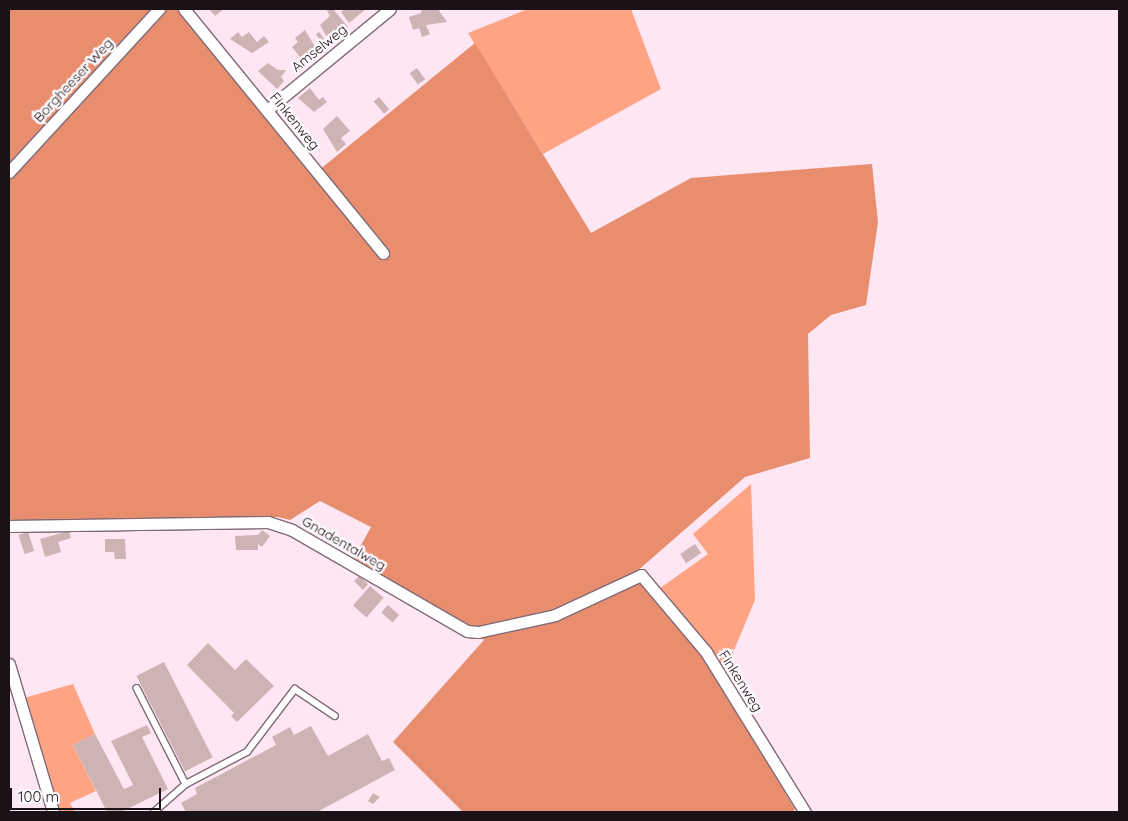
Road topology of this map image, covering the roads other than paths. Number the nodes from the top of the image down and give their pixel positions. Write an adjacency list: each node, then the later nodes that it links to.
1 (159, 9): 5 (street, Borgheeser Weg)
2 (184, 9): 4 (street, Finkenweg)
3 (387, 10): 4 (street, Amselweg)
4 (267, 110): 6 (street, Finkenweg)
5 (9, 172)
6 (383, 253)
7 (9, 526): 8 (street, Gnadentalweg)
8 (641, 575): 15 (street, Finkenweg)
9 (9, 664): 13 (street)
10 (137, 688): 12 (lane)
11 (335, 716): 12 (lane)
12 (186, 784): 14 (lane)
13 (53, 812)
14 (154, 812)
15 (804, 812)

